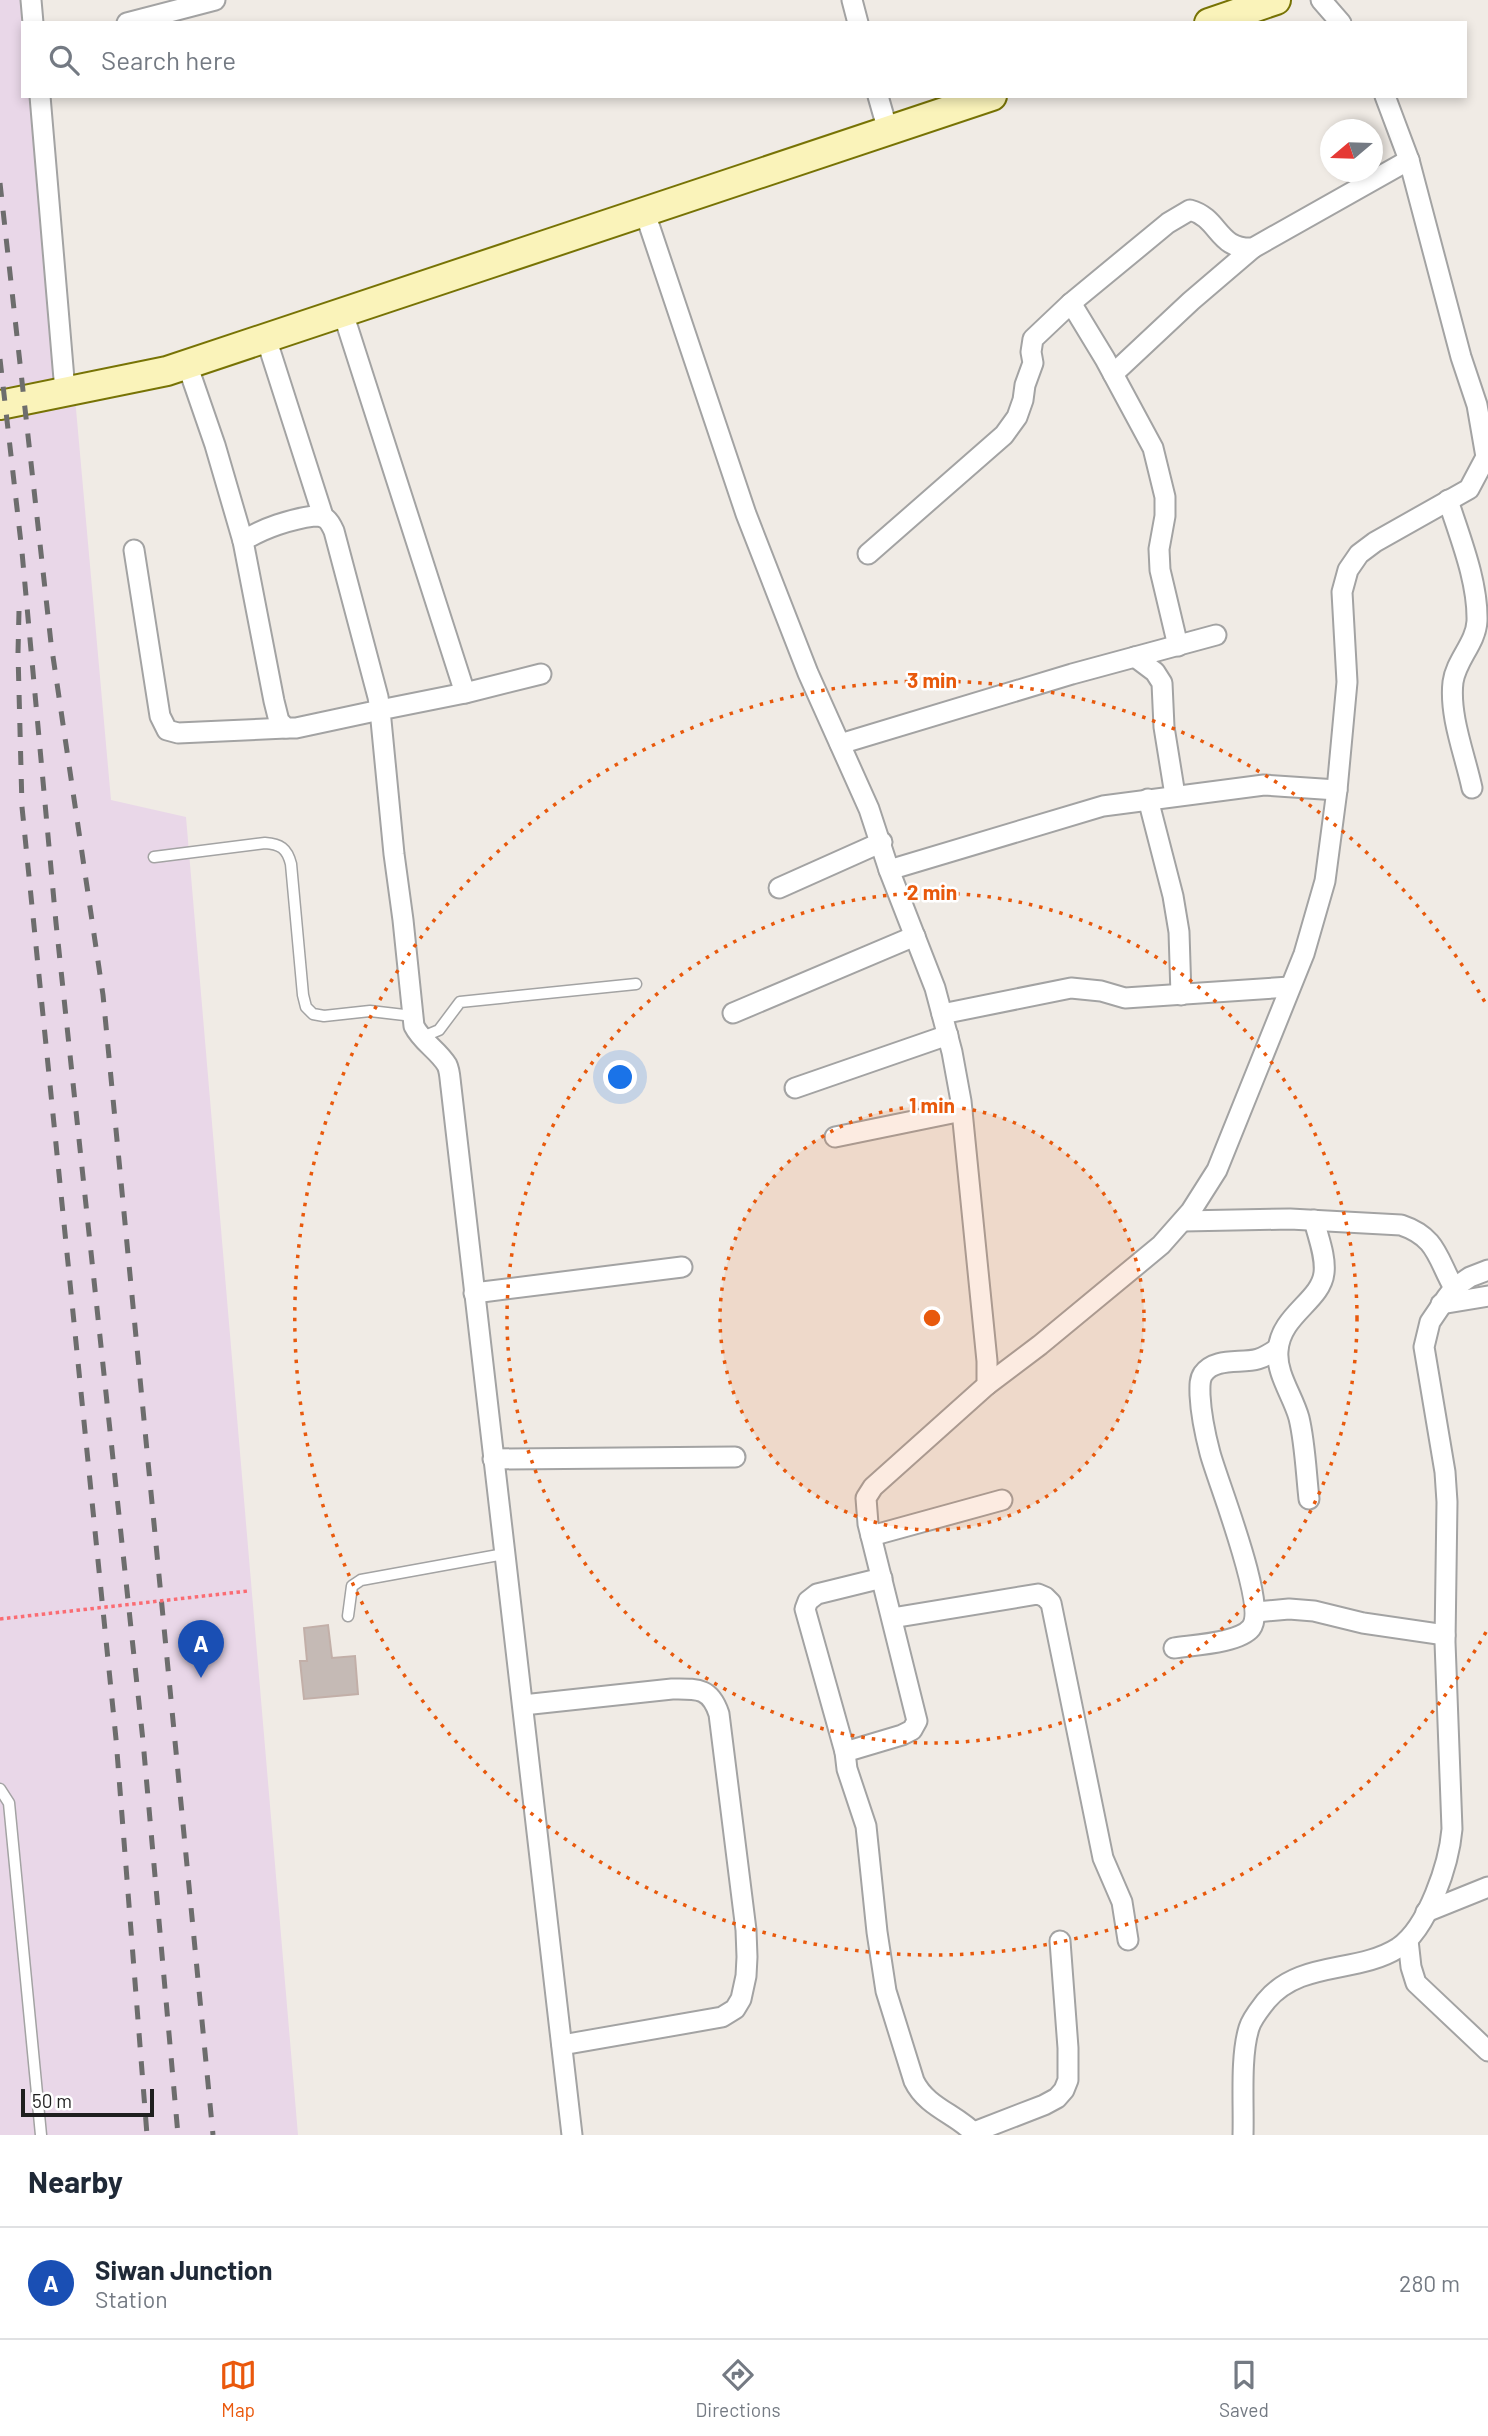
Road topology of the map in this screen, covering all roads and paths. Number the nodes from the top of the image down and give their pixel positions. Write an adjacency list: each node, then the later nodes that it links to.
1 (32, 0): 6 (street)
2 (215, 0): 7 (street)
3 (852, 0): 8 (street)
4 (1276, 0): 9 (street)
5 (1321, 0): 10 (street)
6 (33, 21)
7 (135, 21)
8 (857, 21)
9 (1215, 21)
10 (1339, 21)
11 (40, 98): 24 (street)
12 (879, 98): 15 (street)
13 (986, 98): 15 (street)
14 (1386, 98): 16 (street)
15 (888, 131): 17 (street)
16 (1409, 160): 18 (street); 26 (street)
17 (645, 213): 20 (street); 39 (street)
18 (1253, 248): 19 (street); 23 (street)
19 (1072, 303): 23 (street); 31 (street)
20 (343, 313): 21 (street); 36 (street)
21 (266, 338): 22 (street); 28 (street)
22 (187, 364): 24 (street); 29 (street)
23 (1114, 374): 33 (street)
24 (65, 391): 25 (street)
25 (0, 405)
26 (1478, 489): 27 (street)
27 (1448, 500): 40 (street); 41 (street)
28 (323, 516): 29 (street); 37 (street)
29 (243, 541): 38 (street)
30 (134, 550): 38 (street)
31 (868, 554)
32 (1216, 635): 33 (street)
33 (1178, 646): 34 (street)
34 (1135, 657): 39 (street); 42 (street)
35 (541, 674): 36 (street)
36 (465, 693): 37 (street)
37 (380, 710): 38 (street); 54 (street)
38 (286, 728)
39 (840, 744): 44 (street)
40 (1472, 788)
41 (1338, 790): 42 (street); 50 (street)
42 (1175, 795): 43 (street)
43 (1148, 799): 46 (street); 51 (street)
44 (882, 842): 46 (street); 47 (street)
45 (154, 858): 54 (lane)
46 (889, 870): 48 (street)
47 (779, 888)
48 (915, 936): 52 (street); 53 (street)
49 (636, 984): 56 (lane)
50 (1290, 987): 51 (street); 61 (street)
51 (1181, 995): 53 (street)
52 (733, 1013)
53 (943, 1014): 55 (street)
54 (412, 1016): 56 (street)
55 (948, 1035): 57 (street); 58 (street)
56 (420, 1038): 65 (street)
57 (794, 1088)
58 (962, 1111): 59 (street); 69 (street)
59 (835, 1137)
60 (1314, 1220): 61 (street); 64 (street); 68 (street)
61 (1183, 1221): 69 (street)
62 (682, 1267): 65 (street)
63 (1488, 1270): 64 (street)
64 (1454, 1288): 67 (street)
65 (474, 1293): 71 (street)
66 (1488, 1296): 67 (street)
67 (1441, 1304): 82 (street)
68 (1278, 1349): 72 (street); 78 (street)
69 (986, 1385): 74 (street)
70 (735, 1457): 71 (street)
71 (492, 1459): 75 (street)
72 (1309, 1499)
73 (1002, 1500): 74 (street)
74 (871, 1536): 76 (street)
75 (504, 1554): 79 (lane); 84 (street)
76 (882, 1578): 80 (street); 85 (street)
77 (248, 1591): 81 (path, bridge)
78 (1256, 1612): 82 (street); 83 (street)
79 (348, 1616)
80 (892, 1618): 85 (street); 89 (street)
81 (0, 1619)
82 (1445, 1635): 88 (street)
83 (1174, 1648)
84 (523, 1705): 92 (street); 92 (street)
85 (845, 1752): 94 (street)
86 (0, 1789): 95 (lane)
87 (1488, 1887): 88 (street)
88 (1426, 1912): 90 (street)
89 (1128, 1940)
90 (1408, 1940): 93 (street); 97 (street)
91 (1060, 1941): 94 (street)
92 (562, 2045): 96 (street)
93 (1488, 2052)
94 (975, 2134)
95 (41, 2135)
96 (572, 2135)
97 (1243, 2135)

